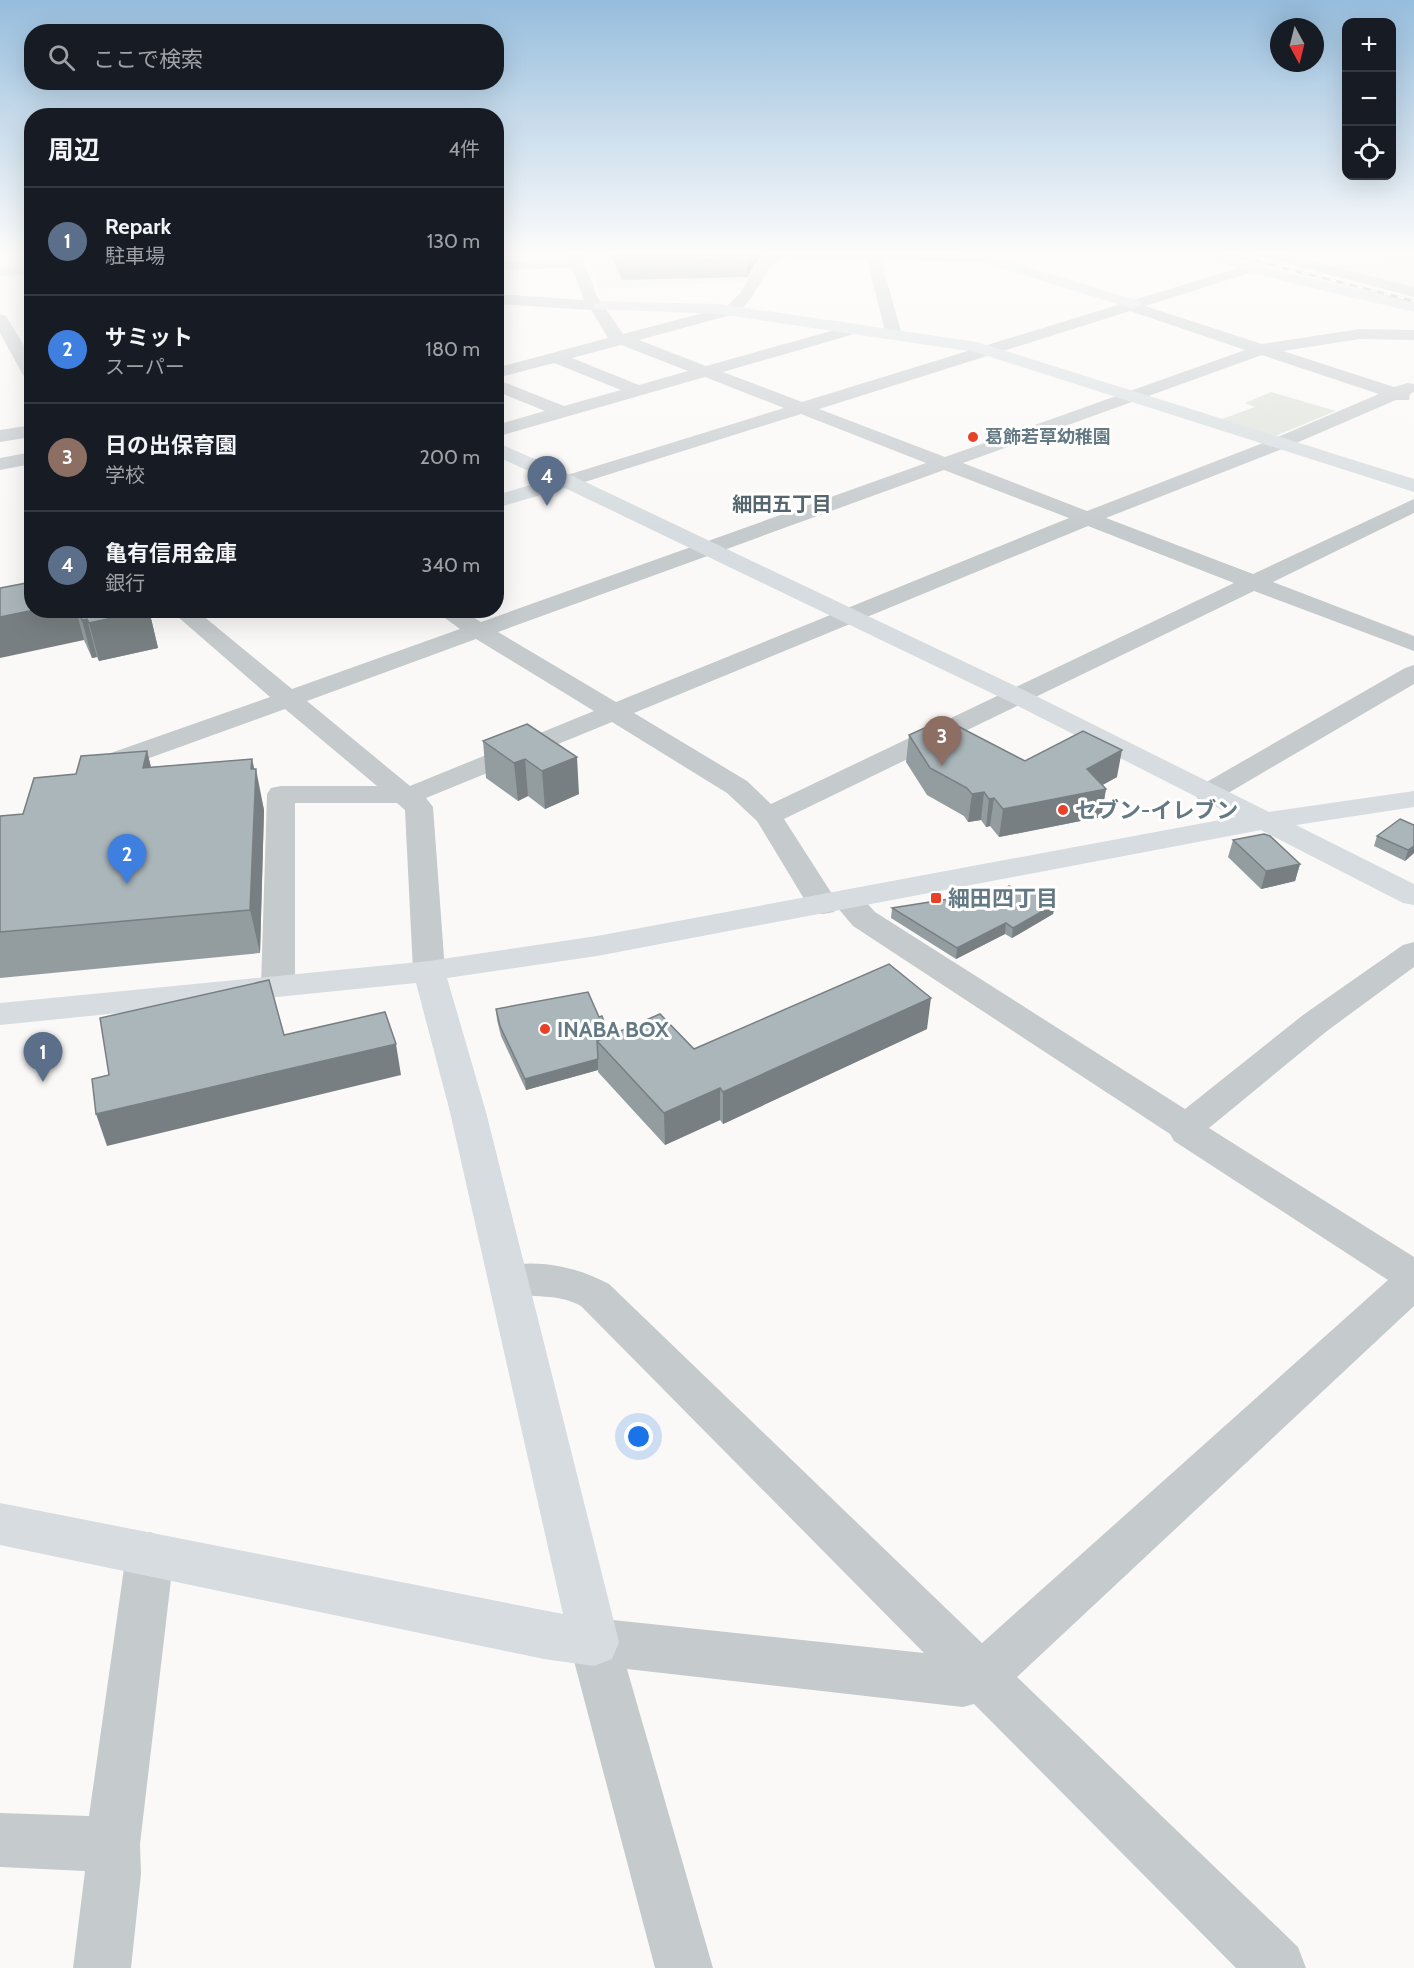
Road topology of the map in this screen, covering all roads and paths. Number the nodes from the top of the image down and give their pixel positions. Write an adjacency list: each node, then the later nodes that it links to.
1 (607, 344): 12 (street)
2 (632, 344): 14 (street)
3 (802, 344): 14 (street)
4 (949, 344): 9 (street)
5 (1007, 344): 9 (street)
6 (1258, 344): 8 (street)
7 (1298, 344): 8 (street)
8 (1272, 348): 17 (street); 18 (street)
9 (987, 350): 18 (street); 19 (street)
10 (24, 352): 11 (street)
11 (0, 355)
12 (555, 357): 13 (street); 16 (street)
13 (504, 368)
14 (704, 371): 16 (street); 19 (street)
15 (504, 387): 20 (street)
16 (637, 390): 20 (street)
17 (1408, 392): 24 (street)
18 (1133, 396): 24 (street); 28 (street)
19 (802, 408): 28 (street); 29 (street)
20 (562, 412): 21 (street)
21 (504, 428)
22 (24, 432): 23 (street)
23 (0, 436)
24 (1280, 443): 30 (street); 33 (street)
25 (504, 452): 29 (street)
26 (24, 460): 27 (street)
27 (0, 464)
28 (945, 464): 33 (street); 34 (street)
29 (568, 481): 31 (street); 34 (street)
30 (1414, 486)
31 (504, 500)
32 (1414, 505): 35 (street)
33 (1088, 518): 35 (street); 36 (street)
34 (705, 547): 36 (street); 39 (street)
35 (1252, 582): 40 (street); 43 (street)
36 (849, 617): 43 (street); 44 (street)
37 (191, 618): 42 (street)
38 (458, 618): 39 (street)
39 (477, 630): 42 (street); 44 (street)
40 (1414, 644)
41 (1414, 673): 46 (street)
42 (287, 698): 45 (street); 47 (street)
43 (1019, 698): 46 (street); 49 (street)
44 (615, 712): 47 (street); 49 (street)
45 (89, 770)
46 (1208, 793): 50 (street)
47 (406, 795): 54 (street); 55 (street)
48 (1414, 799): 50 (street)
49 (768, 816): 52 (street)
50 (1264, 821): 51 (street); 52 (street)
51 (1414, 896)
52 (835, 903): 54 (street); 57 (street)
53 (1414, 952): 57 (street)
54 (429, 971): 55 (street); 59 (street)
55 (278, 986): 56 (street)
56 (0, 1014)
57 (1186, 1126): 58 (street)
58 (1414, 1279): 63 (street)
59 (509, 1280): 62 (street); 63 (street)
60 (0, 1524): 61 (street)
61 (150, 1554): 62 (street); 65 (street)
62 (594, 1642): 63 (street); 67 (street)
63 (981, 1677): 68 (street)
64 (0, 1840): 65 (street)
65 (112, 1844): 66 (street)
66 (102, 1968)
67 (684, 1968)
68 (1277, 1968)

